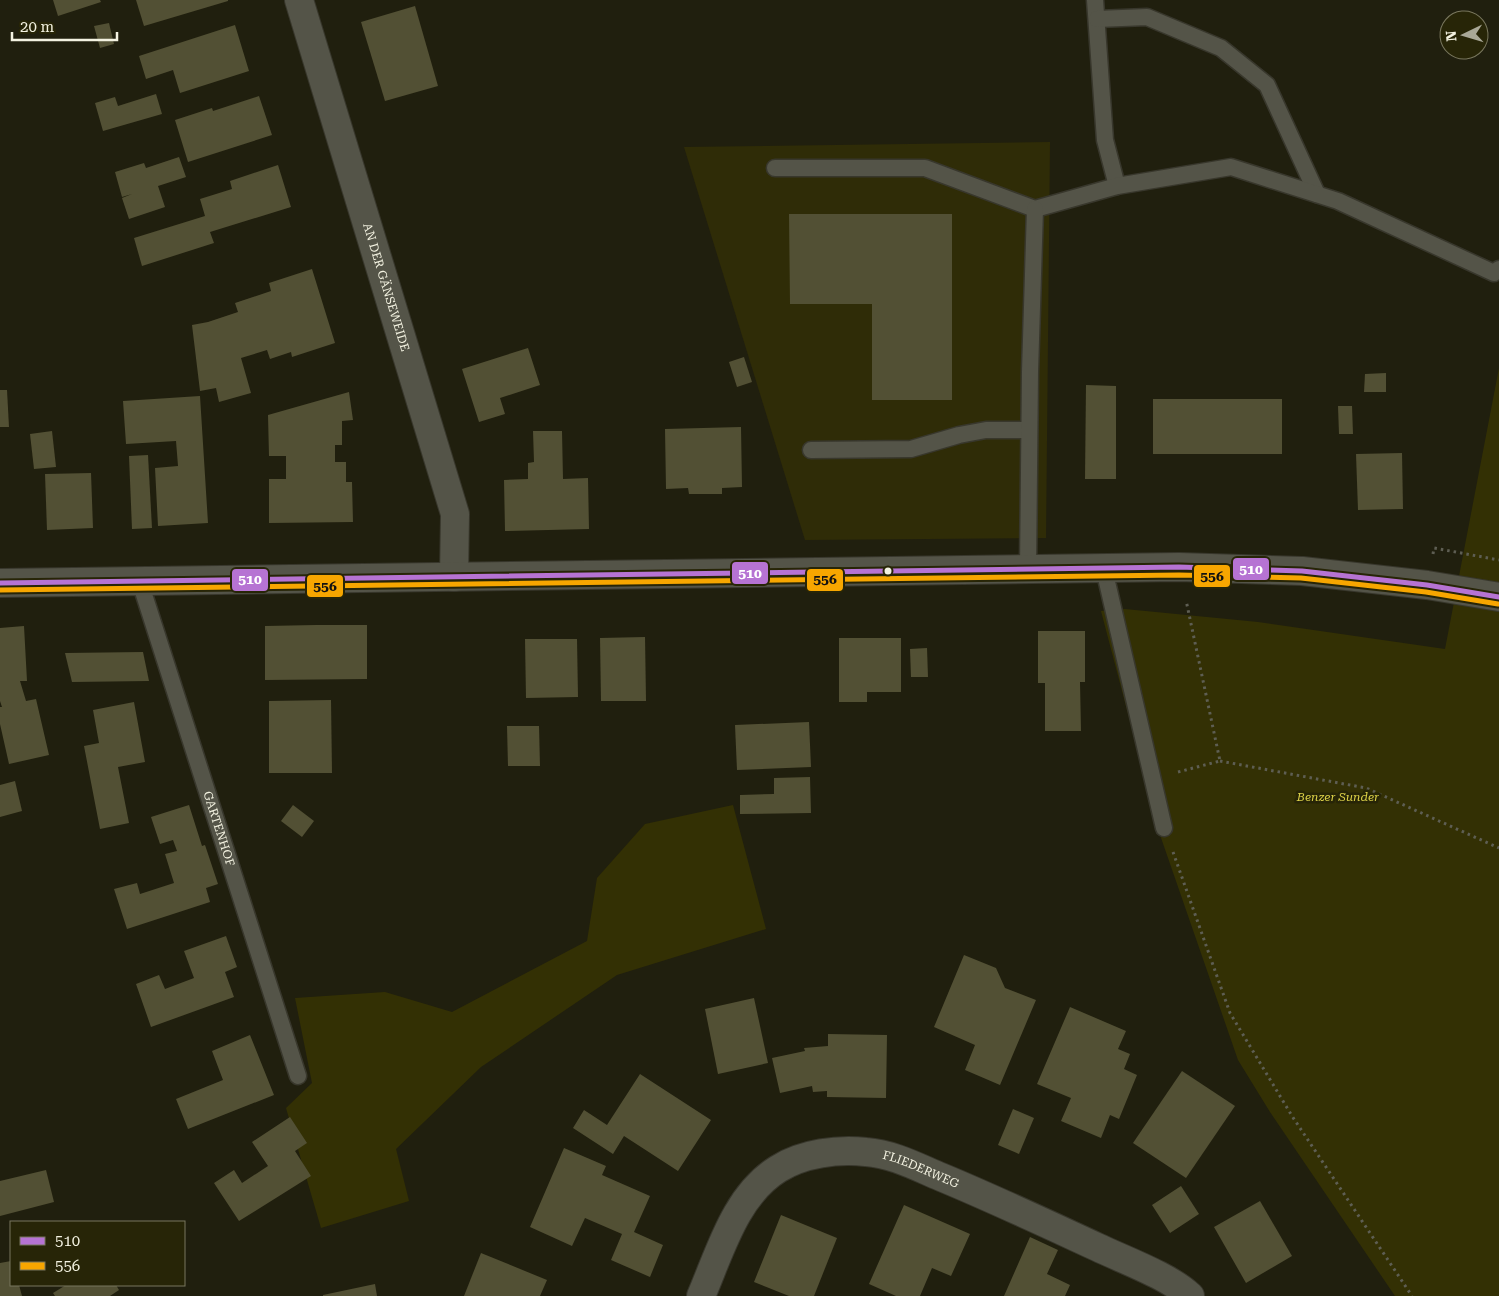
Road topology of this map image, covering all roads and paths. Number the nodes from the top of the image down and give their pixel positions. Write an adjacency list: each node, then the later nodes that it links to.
1 (299, 0): 14 (street, AN DER GÄNSEWEIDE)
2 (1096, 0): 3 (lane)
3 (1097, 18): 5 (lane); 6 (lane)
4 (775, 168): 7 (lane)
5 (1116, 186): 6 (lane); 7 (lane)
6 (1317, 194): 8 (lane)
7 (1035, 208): 9 (lane)
8 (1499, 268)
9 (1029, 430): 10 (lane); 13 (lane)
10 (811, 450)
11 (1179, 567): 12 (street); 17 (street); 18 (path)
12 (1104, 568): 13 (street); 19 (lane)
13 (1028, 570): 14 (street)
14 (454, 578): 15 (street)
15 (140, 582): 16 (street); 22 (lane, GARTENHOF)
16 (0, 584)
17 (1499, 597)
18 (1220, 761): 19 (path); 21 (path)
19 (1153, 778): 20 (lane)
20 (1164, 828): 25 (path)
21 (1499, 848)
22 (298, 1076)
23 (701, 1296): 24 (street, FLIEDERWEG)
24 (1190, 1296)
25 (1412, 1296)

